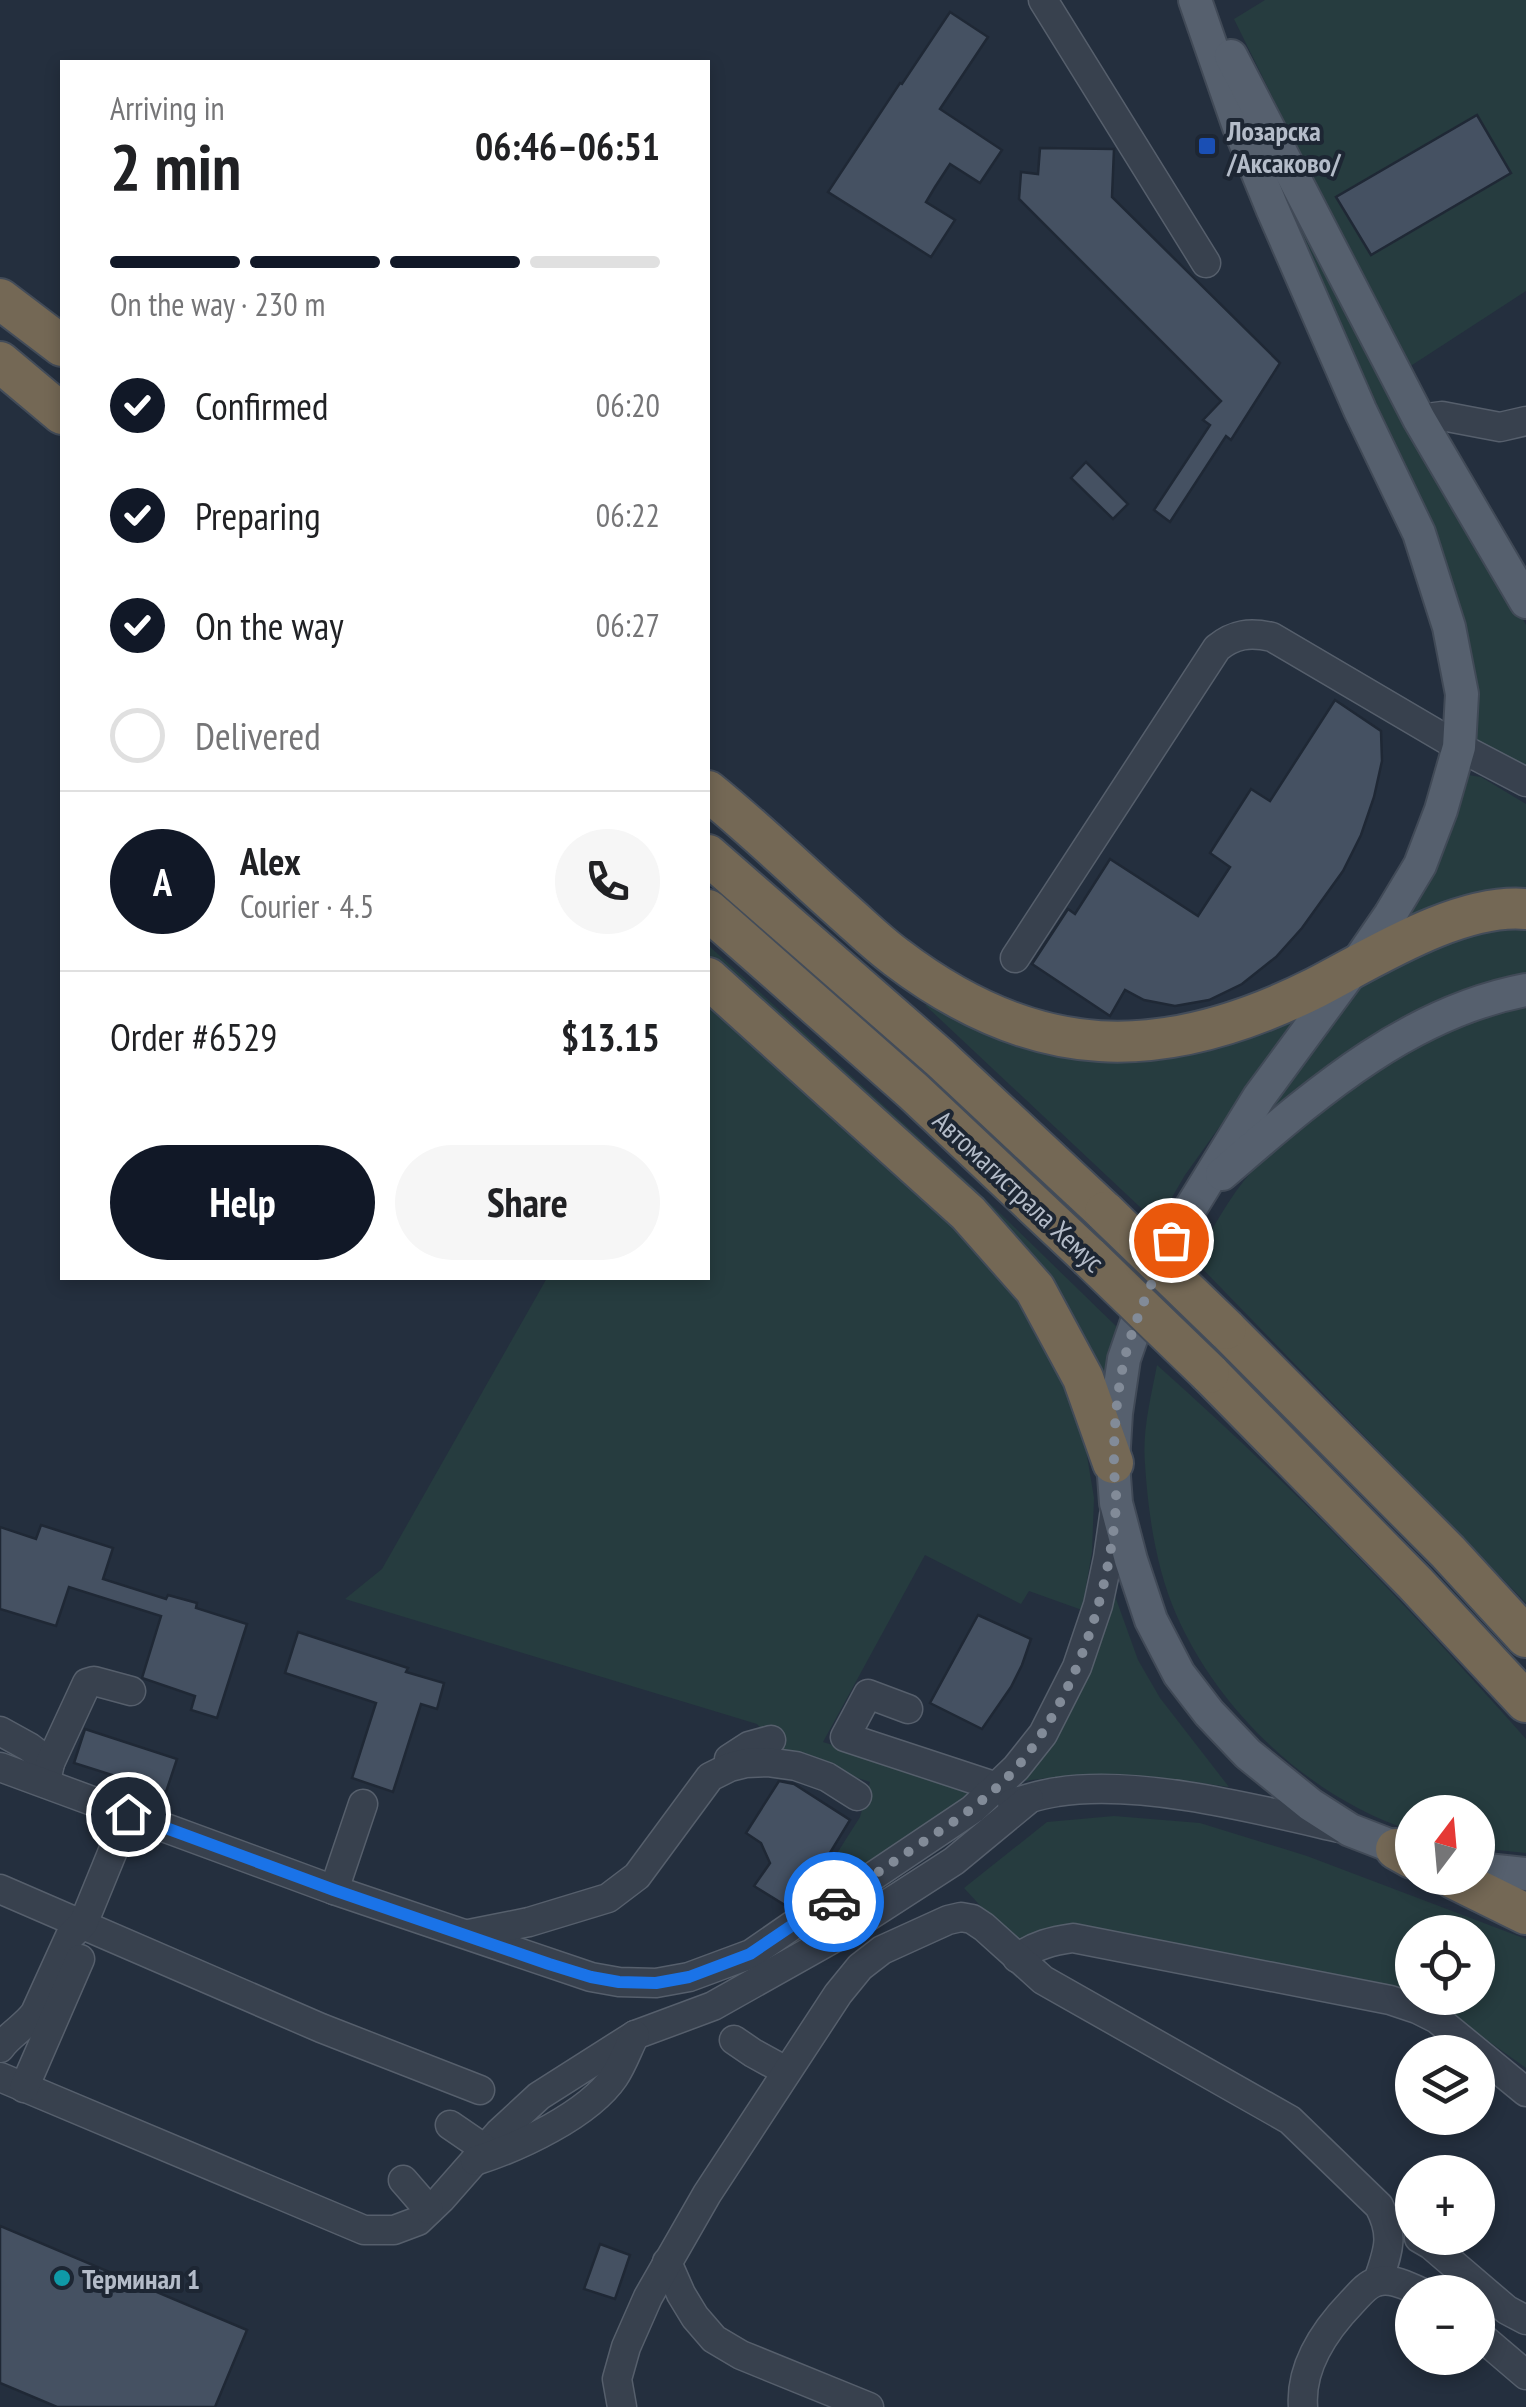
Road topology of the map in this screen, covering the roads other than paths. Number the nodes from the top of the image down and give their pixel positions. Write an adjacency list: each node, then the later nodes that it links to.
1 (1043, 0): 3 (street)
2 (1197, 0): 10 (main road); 13 (main road)
3 (1206, 263)
4 (0, 298): 5 (highway); 6 (highway)
5 (60, 335)
6 (60, 344)
7 (0, 359): 8 (highway); 9 (highway)
8 (60, 400)
9 (60, 412)
10 (1419, 419): 11 (street); 12 (main road)
11 (1526, 421)
12 (1526, 602)
13 (1459, 747): 14 (street); 19 (street); 20 (main road)
14 (1526, 782)
15 (710, 793): 20 (highway)
16 (710, 857): 26 (highway, Автомагистрала Хемус, bridge)
17 (1526, 908): 20 (highway)
18 (710, 912): 28 (highway, Автомагистрала Хемус, bridge)
19 (1015, 958)
20 (1352, 969): 23 (main road)
21 (710, 980): 24 (highway)
22 (1526, 990): 23 (main road)
23 (1200, 1192): 24 (main road)
24 (1114, 1462): 25 (main road)
25 (1116, 1503): 35 (street); 39 (main road)
26 (1526, 1636)
27 (131, 1691): 33 (street)
28 (1526, 1702)
29 (908, 1709): 35 (street)
30 (0, 1731): 33 (street)
31 (771, 1740): 34 (street)
32 (0, 1767): 33 (street)
33 (48, 1773): 38 (street)
34 (710, 1777): 36 (street); 48 (street)
35 (997, 1787): 48 (street)
36 (857, 1796)
37 (363, 1804): 44 (street)
38 (128, 1814): 44 (street); 47 (street)
39 (1350, 1830): 40 (main road); 57 (street)
40 (1395, 1849)
41 (1495, 1871): 42 (main road)
42 (1526, 1874)
43 (0, 1889): 47 (street)
44 (334, 1890): 48 (street)
45 (1487, 1895): 46 (highway)
46 (1526, 1914)
47 (83, 1924): 51 (street); 53 (street); 54 (street)
48 (468, 1935)
49 (1017, 1958): 52 (street); 55 (street); 60 (street)
50 (734, 2040): 52 (street)
51 (0, 2048)
52 (786, 2070): 63 (street)
53 (12, 2083): 59 (street)
54 (480, 2090)
55 (1526, 2092)
56 (450, 2124): 57 (street)
57 (480, 2155): 59 (street)
58 (403, 2180): 59 (street)
59 (429, 2210)
60 (1395, 2222)
61 (1395, 2232): 64 (street)
62 (1443, 2255): 66 (street)
63 (668, 2262): 69 (street); 70 (street)
64 (1378, 2281): 65 (street); 71 (street)
65 (1395, 2282)
66 (1526, 2320)
67 (1495, 2349): 68 (street)
68 (1526, 2375)
69 (622, 2407)
70 (869, 2407)
71 (1303, 2407)

